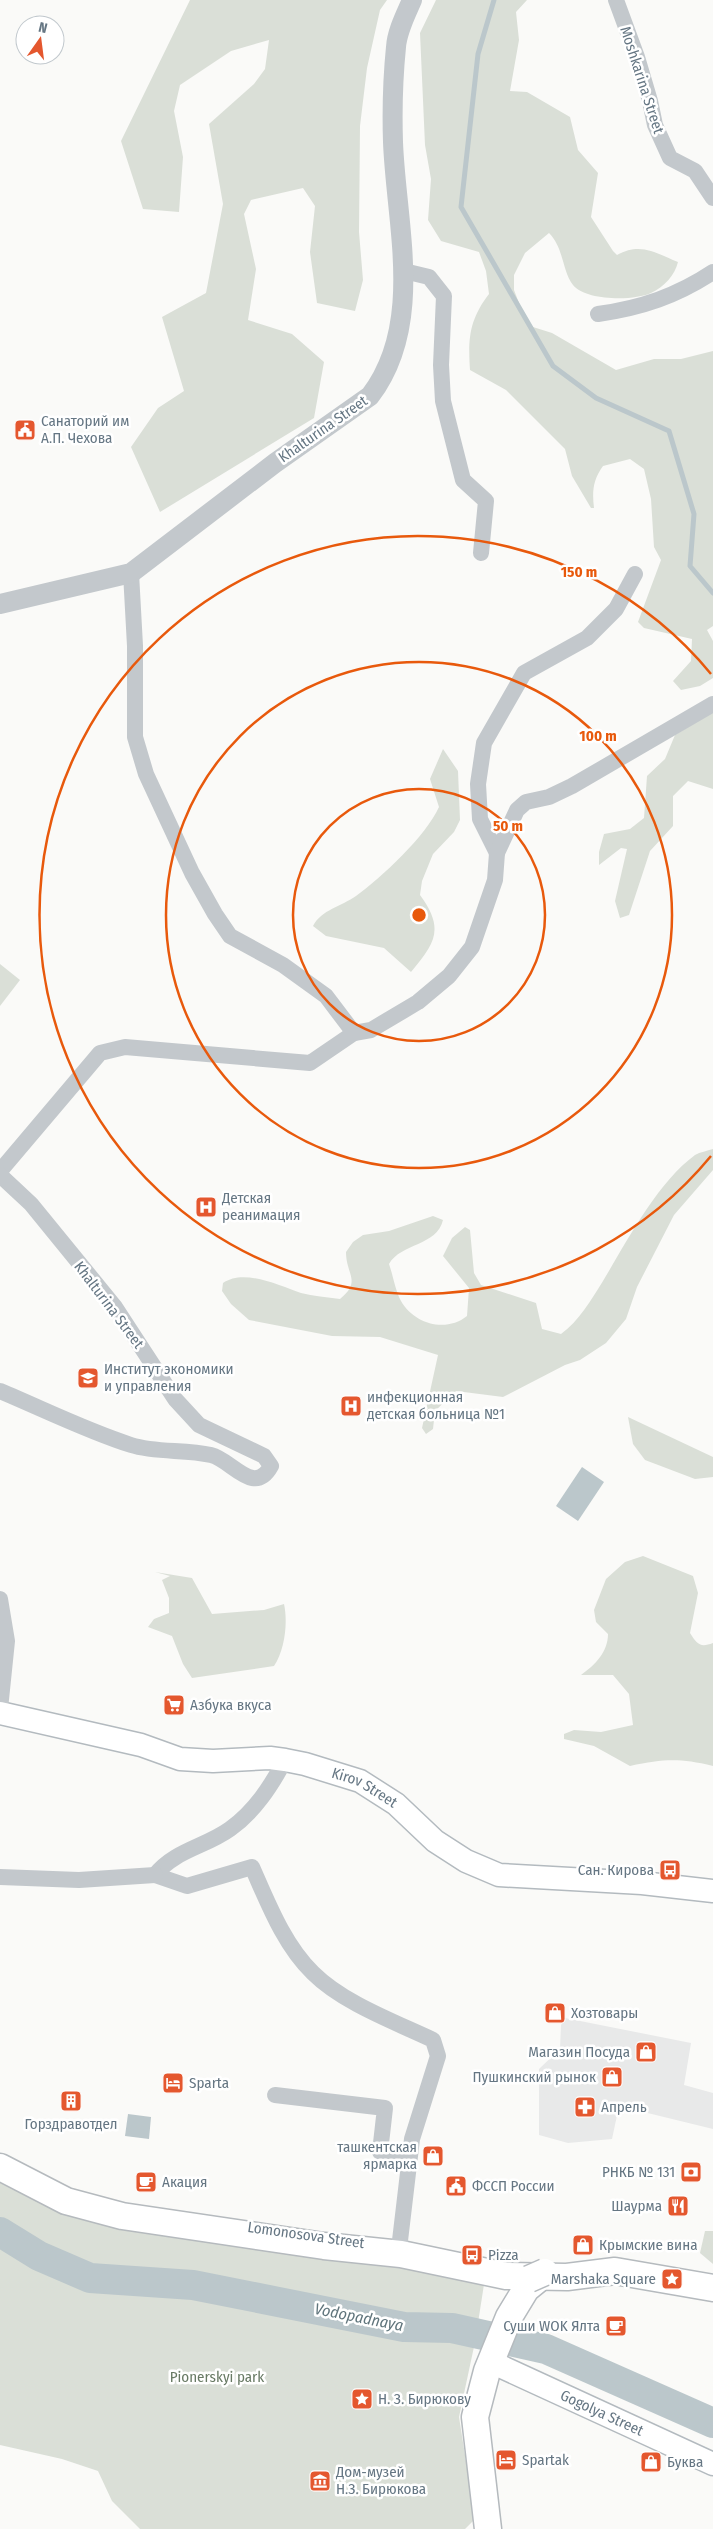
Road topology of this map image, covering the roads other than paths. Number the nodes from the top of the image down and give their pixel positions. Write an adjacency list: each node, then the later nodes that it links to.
1 (412, 0): 4 (street, Khalturina Street)
2 (616, 0): 3 (street, Moshkarina Street)
3 (713, 198)
4 (404, 271): 7 (street); 8 (street, Khalturina Street)
5 (713, 272): 6 (street)
6 (598, 314)
7 (481, 553)
8 (131, 573): 10 (street, Khalturina Street); 13 (street)
9 (635, 574): 12 (street)
10 (0, 604)
11 (713, 704): 12 (street)
12 (497, 853): 13 (street)
13 (354, 1033): 14 (street)
14 (0, 1173): 15 (street, Khalturina Street)
15 (0, 1391)
16 (0, 1599): 17 (street)
17 (0, 1709)
18 (0, 1713): 19 (main road, Kirov Street)
19 (286, 1760): 20 (street); 22 (main road, Kirov Street)
20 (155, 1875): 21 (street); 25 (street)
21 (0, 1877)
22 (713, 1891)
23 (275, 2095): 25 (street)
24 (0, 2157): 27 (main road, Lomonosova Street)
25 (408, 2161): 27 (street)
26 (0, 2167): 28 (main road)
27 (398, 2249): 28 (main road, Lomonosova Street)
28 (536, 2277): 29 (main road); 30 (main road, Lomonosova Street); 31 (main road); 31 (main road)
29 (713, 2278)
30 (713, 2288)
31 (490, 2358): 32 (main road, Gogolya Street); 33 (main road)
32 (713, 2464)
33 (488, 2529)

